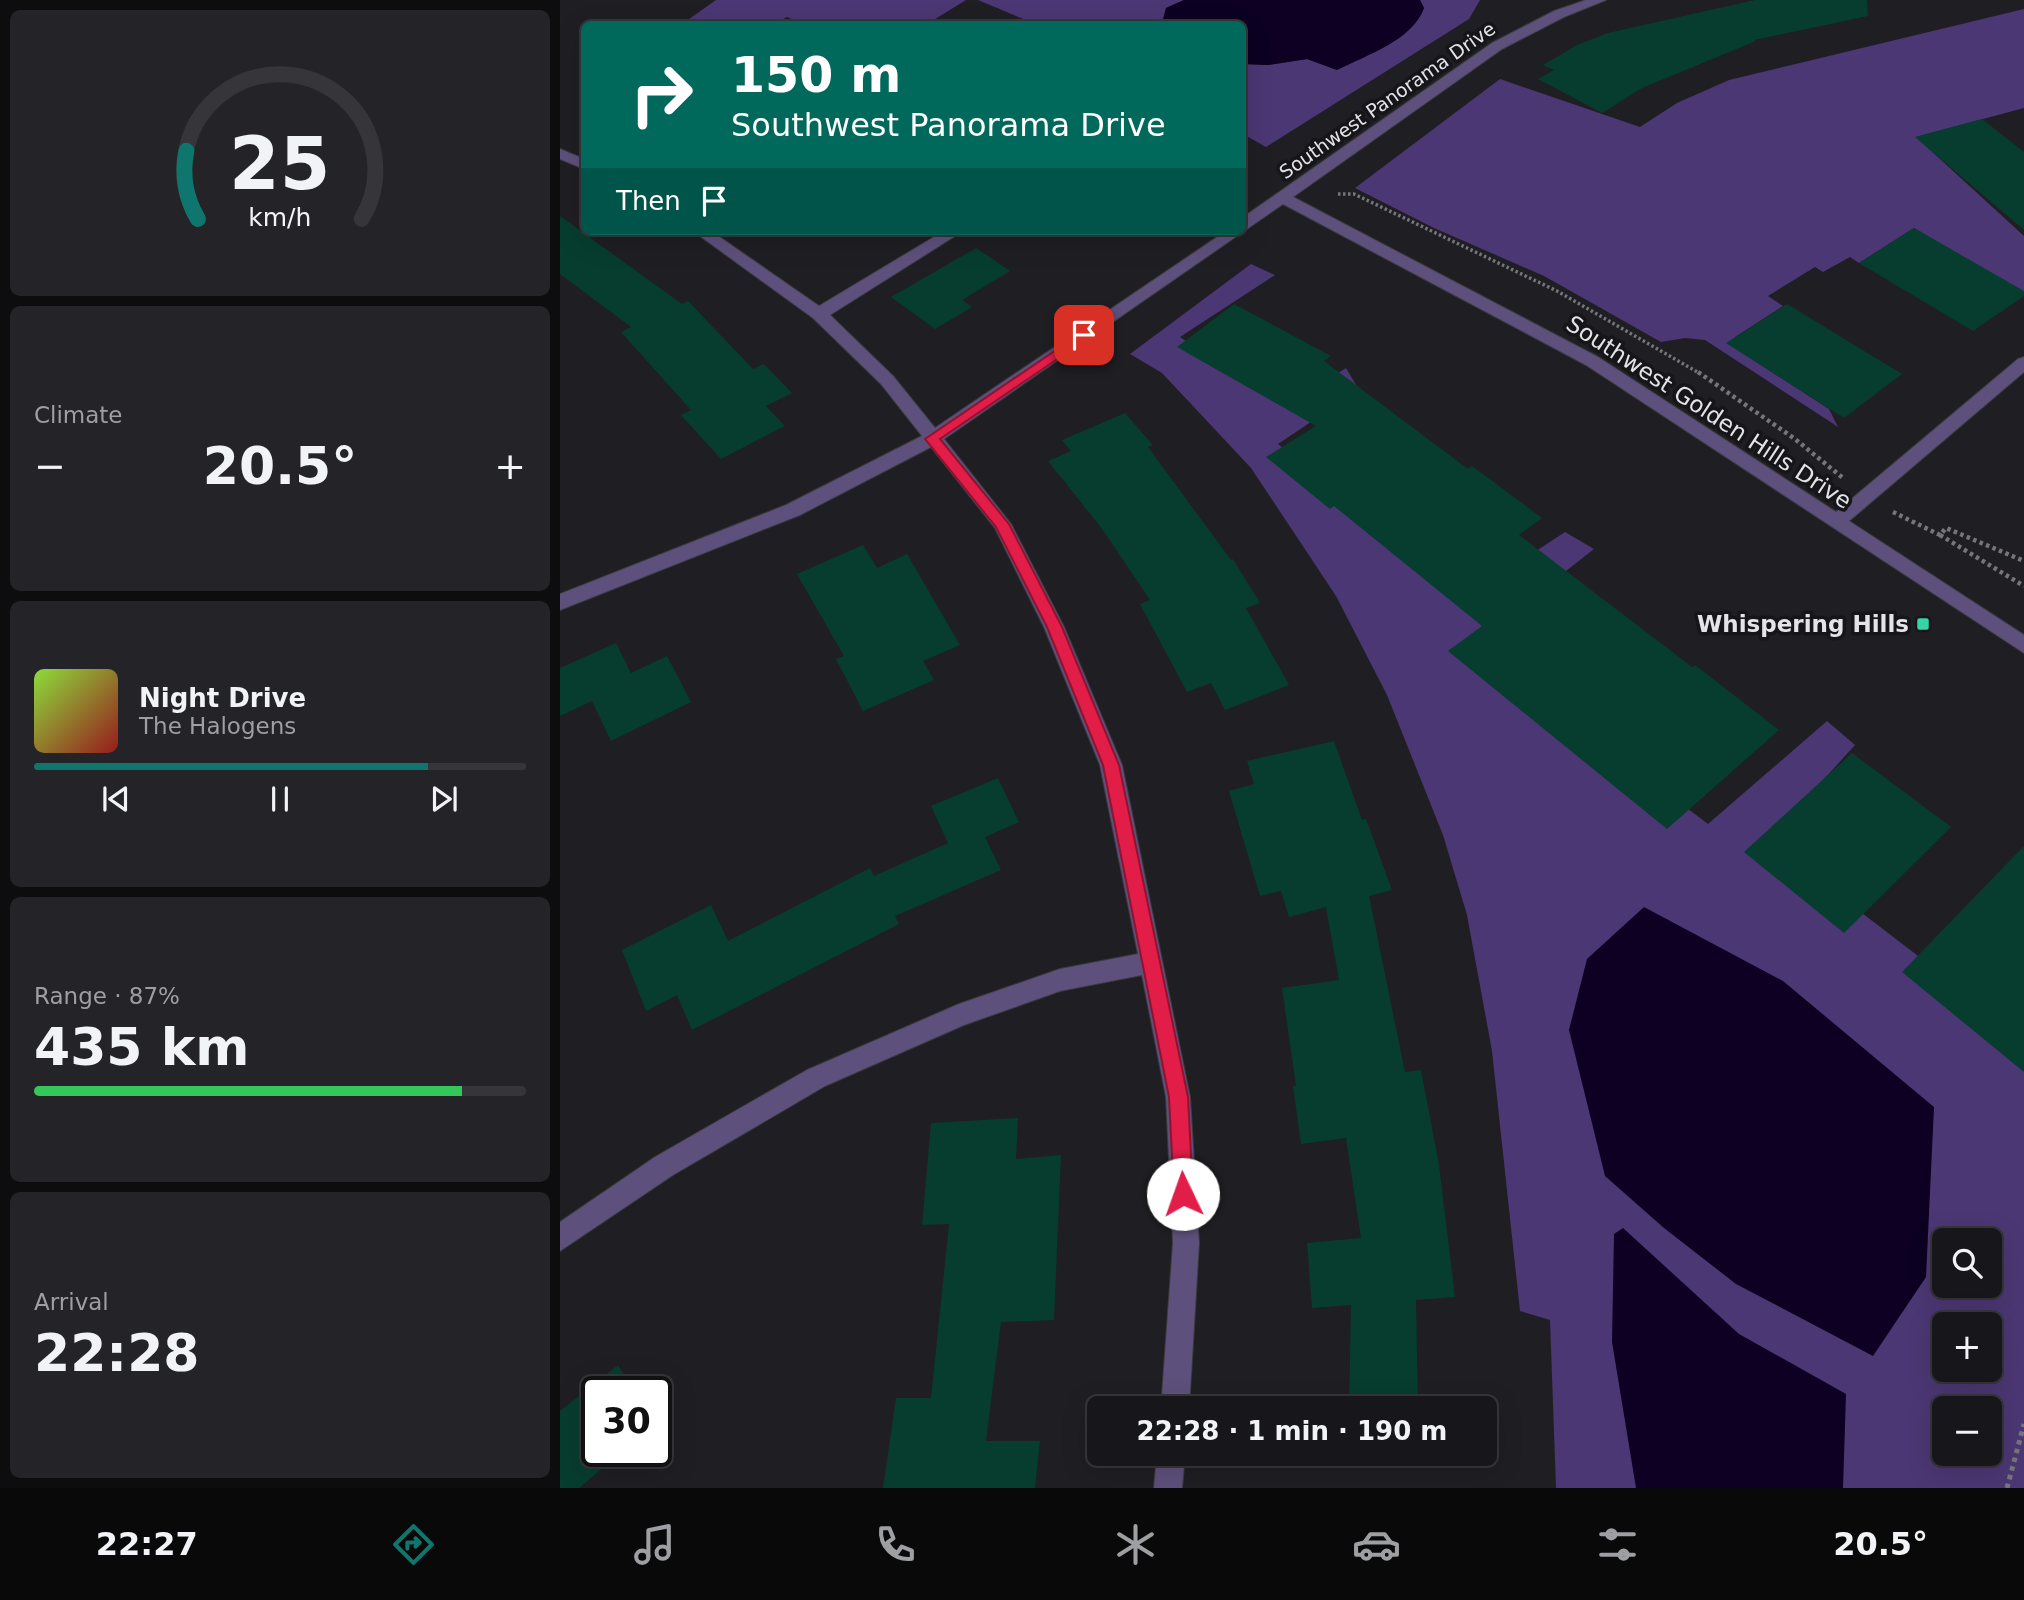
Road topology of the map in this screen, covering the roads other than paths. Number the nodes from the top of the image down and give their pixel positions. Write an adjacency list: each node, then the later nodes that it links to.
1 (1599, 0): 4 (street, Southwest Panorama Drive)
2 (560, 153): 3 (street)
3 (581, 163)
4 (1284, 198): 5 (street, Southwest Panorama Drive); 12 (street, Southwest Golden Hills Drive)
5 (1246, 223)
6 (707, 235): 9 (street)
7 (948, 235): 9 (street)
8 (1230, 235): 11 (street)
9 (819, 314): 11 (street)
10 (2024, 363): 12 (street)
11 (932, 439): 13 (street); 15 (street)
12 (1836, 522): 14 (street, Southwest Golden Hills Drive)
13 (560, 602)
14 (2024, 645)
15 (1151, 962): 16 (street); 17 (street)
16 (560, 1238)
17 (1176, 1396)
18 (1170, 1466): 19 (street)
19 (1168, 1488)

